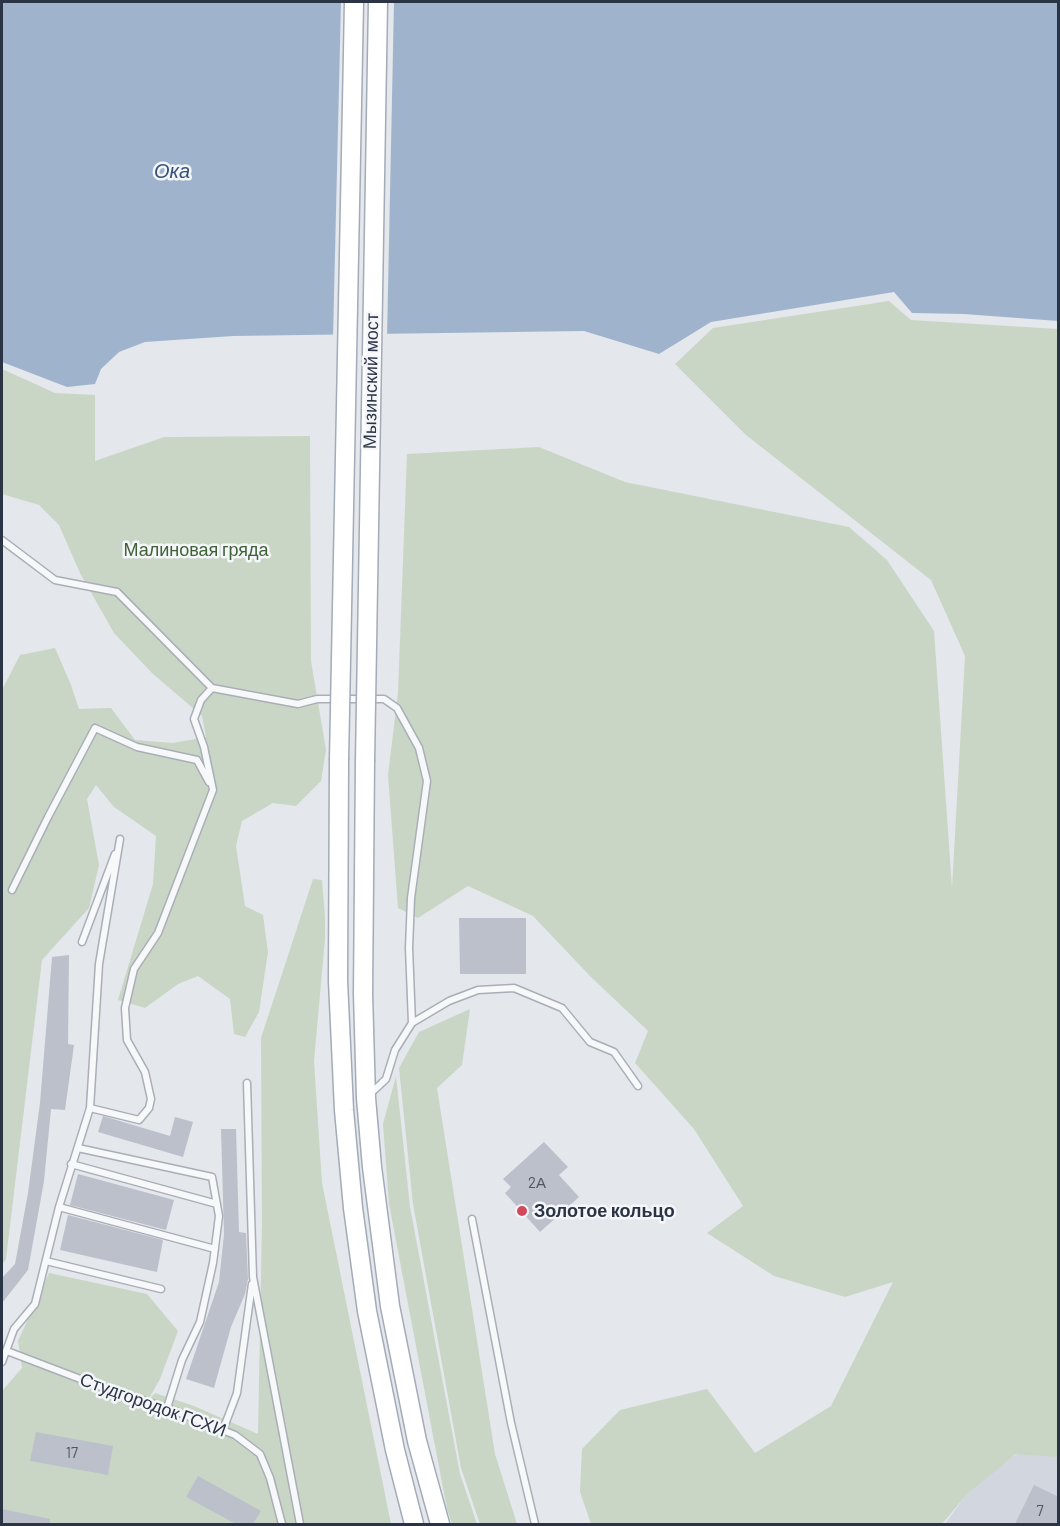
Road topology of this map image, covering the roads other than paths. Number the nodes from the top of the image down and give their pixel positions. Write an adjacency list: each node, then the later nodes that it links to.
1 (354, 2): 28 (main road, Мызинский мост, bridge)
2 (378, 2): 11 (main road, Мызинский мост, bridge)
3 (2, 540): 4 (lane)
4 (212, 688): 5 (lane); 8 (lane)
5 (213, 790): 6 (lane); 12 (lane)
6 (12, 890)
7 (82, 942): 12 (lane)
8 (412, 1023): 10 (lane); 11 (lane)
9 (247, 1083): 20 (lane)
10 (638, 1086)
11 (366, 1098): 29 (main road, Мызинский мост)
12 (90, 1108): 13 (lane)
13 (78, 1148): 14 (lane); 15 (lane)
14 (71, 1164): 15 (lane); 16 (lane)
15 (217, 1204): 18 (lane)
16 (59, 1207): 18 (lane); 19 (lane)
17 (472, 1219): 30 (lane)
18 (215, 1250): 24 (lane)
19 (46, 1262): 21 (lane); 22 (lane)
20 (253, 1277): 25 (lane); 27 (lane)
21 (161, 1289)
22 (7, 1351): 23 (lane); 24 (lane, Студгородок ГСХИ)
23 (2, 1362)
24 (167, 1408): 25 (lane, Студгородок ГСХИ)
25 (223, 1430): 26 (lane, Студгородок ГСХИ)
26 (282, 1524)
27 (300, 1524)
28 (414, 1524)
29 (440, 1524)
30 (535, 1524)

